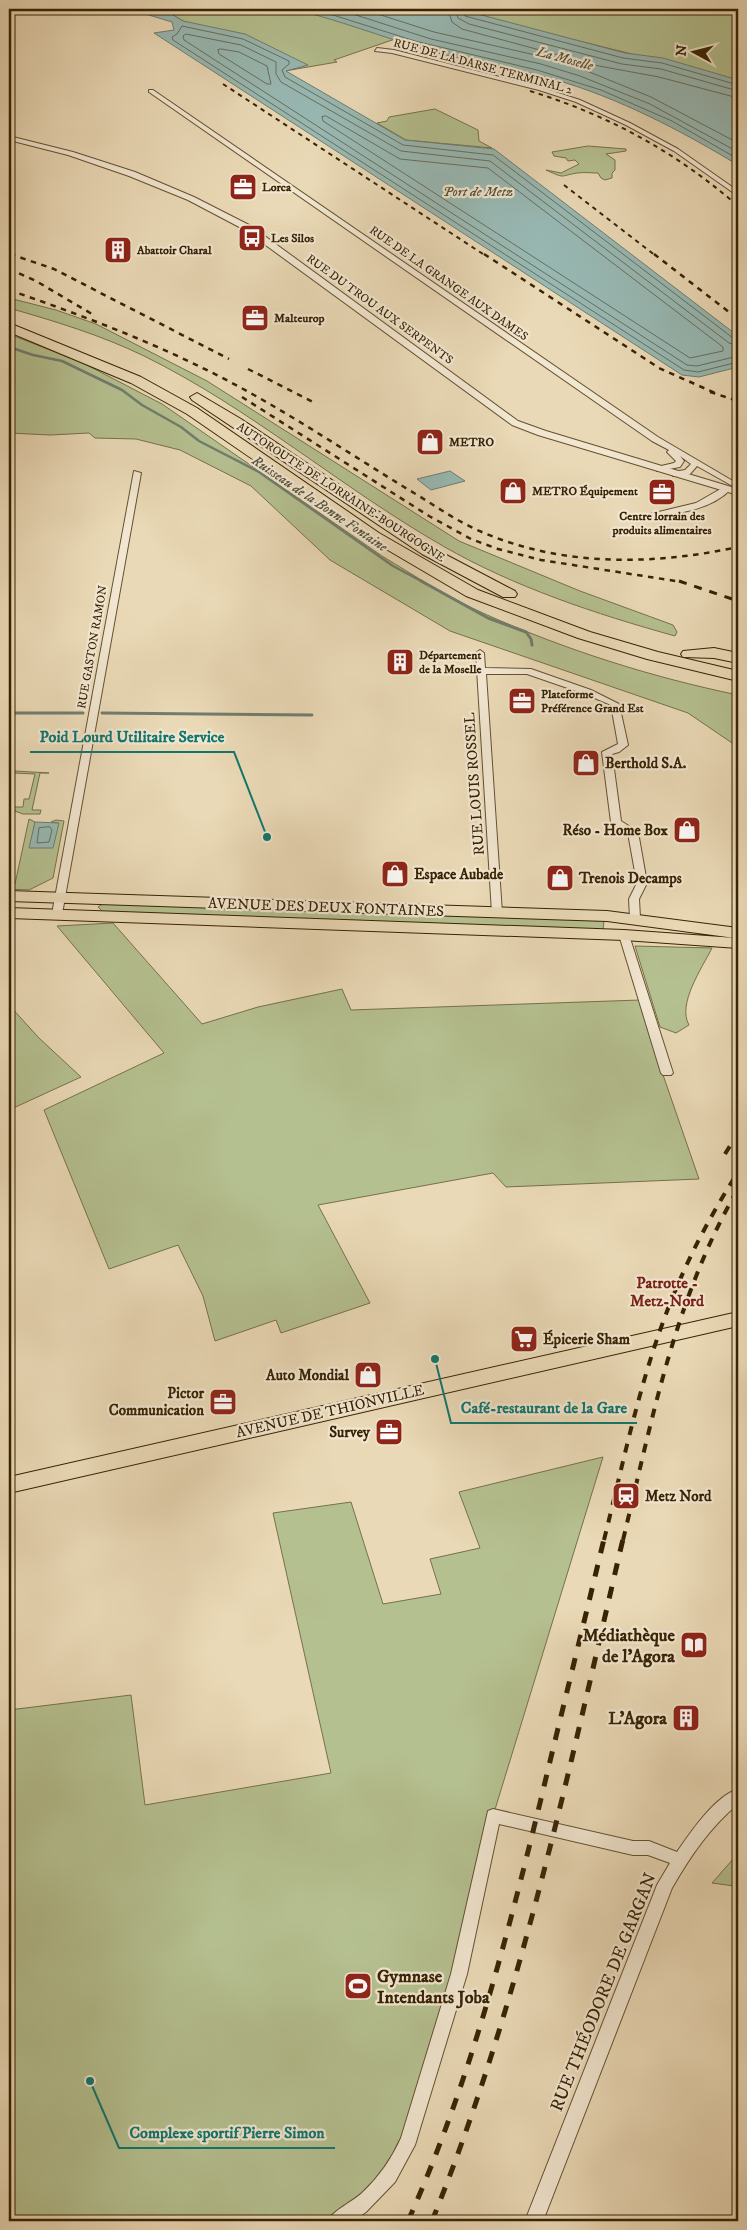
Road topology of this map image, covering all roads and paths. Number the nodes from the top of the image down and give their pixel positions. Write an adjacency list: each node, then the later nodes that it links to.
1 (377, 50): 4 (street, RUE DE LA DARSE TERMINAL 2)
2 (151, 91): 9 (street, RUE DE LA GRANGE AUX DAMES)
3 (9, 138): 11 (street, RUE DU TROU AUX SERPENTS)
4 (738, 194)
5 (9, 316): 7 (highway)
6 (9, 327): 18 (highway, AUTOROUTE DE LORRAINE-BOURGOGNE)
7 (60, 333)
8 (186, 391): 20 (highway, AUTOROUTE DE LORRAINE-BOURGOGNE)
9 (656, 440): 10 (street, RUE DE LA GRANGE AUX DAMES); 11 (street)
10 (694, 462): 13 (street); 14 (street, RUE DE LA GRANGE AUX DAMES)
11 (660, 469): 13 (street, RUE DU TROU AUX SERPENTS)
12 (136, 473): 27 (street, RUE GASTON RAMON)
13 (676, 474): 15 (street, RUE DU TROU AUX SERPENTS)
14 (738, 487)
15 (727, 489): 16 (street, RUE DU TROU AUX SERPENTS); 17 (street)
16 (738, 492)
17 (646, 516)
18 (472, 593): 24 (highway, AUTOROUTE DE LORRAINE-BOURGOGNE); 25 (highway)
19 (480, 653): 23 (street, RUE LOUIS ROSSEL)
20 (689, 654): 21 (highway); 22 (highway, AUTOROUTE DE LORRAINE-BOURGOGNE)
21 (738, 658)
22 (738, 665)
23 (481, 671): 29 (street, RUE LOUIS ROSSEL); 31 (street)
24 (738, 676)
25 (738, 688)
26 (9, 896): 27 (main road, AVENUE DES DEUX FONTAINES)
27 (60, 897): 29 (main road, AVENUE DES DEUX FONTAINES); 30 (street, RUE GASTON RAMON)
28 (9, 913): 30 (main road, AVENUE DES DEUX FONTAINES)
29 (497, 913): 31 (main road, AVENUE DES DEUX FONTAINES)
30 (57, 914): 33 (main road, AVENUE DES DEUX FONTAINES)
31 (639, 919): 32 (main road, AVENUE DES DEUX FONTAINES); 34 (street)
32 (738, 933)
33 (624, 935): 34 (main road, AVENUE DES DEUX FONTAINES); 36 (street)
34 (642, 936): 35 (main road, AVENUE DES DEUX FONTAINES)
35 (738, 944)
36 (666, 1073)
37 (738, 1318): 38 (main road, AVENUE DE THIONVILLE)
38 (9, 1485)
39 (738, 1795): 40 (street, RUE THÉODORE DE GARGAN)
40 (679, 1860): 41 (street); 42 (street, RUE THÉODORE DE GARGAN)
41 (336, 2221)
42 (534, 2221)

